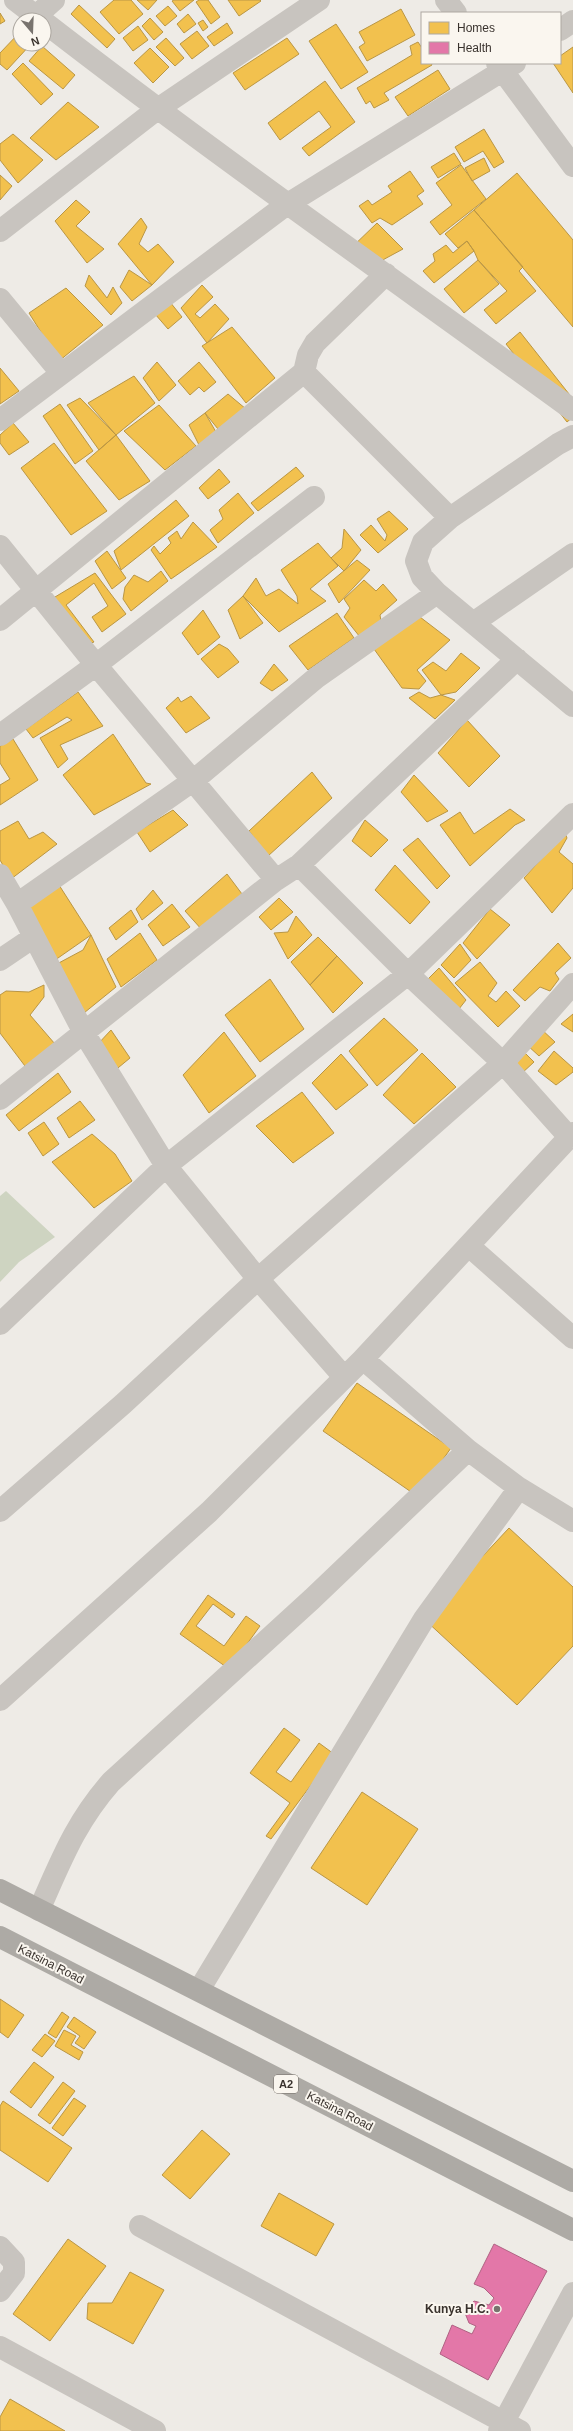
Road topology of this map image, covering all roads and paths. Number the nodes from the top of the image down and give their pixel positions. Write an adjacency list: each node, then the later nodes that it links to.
1 (16, 0): 5 (street)
2 (54, 0): 6 (street)
3 (319, 0): 12 (street)
4 (446, 0): 7 (street)
5 (31, 12)
6 (45, 12)
7 (455, 12)
8 (573, 20): 10 (street)
9 (52, 28): 12 (street)
10 (561, 29)
11 (505, 66): 13 (street); 14 (street)
12 (156, 110): 14 (street); 15 (street)
13 (573, 166)
14 (286, 205): 16 (street); 19 (street)
15 (0, 231)
16 (386, 274): 18 (street); 20 (street)
17 (0, 299): 19 (street)
18 (304, 372): 24 (street); 27 (street)
19 (61, 373): 21 (street)
20 (573, 410)
21 (0, 420)
22 (573, 436): 24 (street)
23 (314, 497): 32 (street)
24 (450, 518): 28 (street)
25 (0, 546): 27 (street)
26 (573, 554): 30 (street)
27 (36, 591): 29 (street); 32 (street)
28 (437, 593): 30 (street); 35 (street)
29 (0, 620)
30 (473, 623): 31 (street)
31 (517, 659): 33 (street); 37 (street)
32 (96, 665): 34 (street); 35 (street)
33 (569, 697)
34 (0, 735)
35 (194, 780): 39 (street); 40 (street)
36 (573, 814): 43 (street)
37 (299, 865): 39 (street); 43 (street)
38 (0, 875): 40 (street)
39 (276, 880): 45 (street)
40 (17, 904): 41 (street)
41 (34, 937): 42 (street); 45 (street)
42 (0, 960)
43 (408, 974): 46 (street); 49 (street)
44 (573, 984): 46 (street)
45 (84, 1034): 47 (street); 49 (street)
46 (503, 1063): 48 (street); 51 (street)
47 (0, 1099)
48 (571, 1135): 50 (street)
49 (166, 1166): 51 (street); 52 (street)
50 (469, 1246): 53 (street); 54 (street)
51 (258, 1278): 55 (street); 58 (street)
52 (0, 1324)
53 (573, 1338)
54 (363, 1360): 55 (street); 56 (street)
55 (344, 1377): 60 (street)
56 (468, 1450): 57 (street); 62 (street)
57 (519, 1488): 59 (street); 64 (street)
58 (0, 1511)
59 (573, 1521)
60 (0, 1700)
61 (0, 1890): 62 (highway)
62 (39, 1910): 64 (highway)
63 (0, 1937): 67 (highway, Katsina Road / A2)
64 (199, 1990): 65 (highway)
65 (573, 2181)
66 (140, 2226): 72 (street)
67 (573, 2230)
68 (0, 2247): 69 (street)
69 (0, 2291)
70 (573, 2293): 72 (street)
71 (0, 2347): 73 (street)
72 (507, 2428)
73 (155, 2431)

